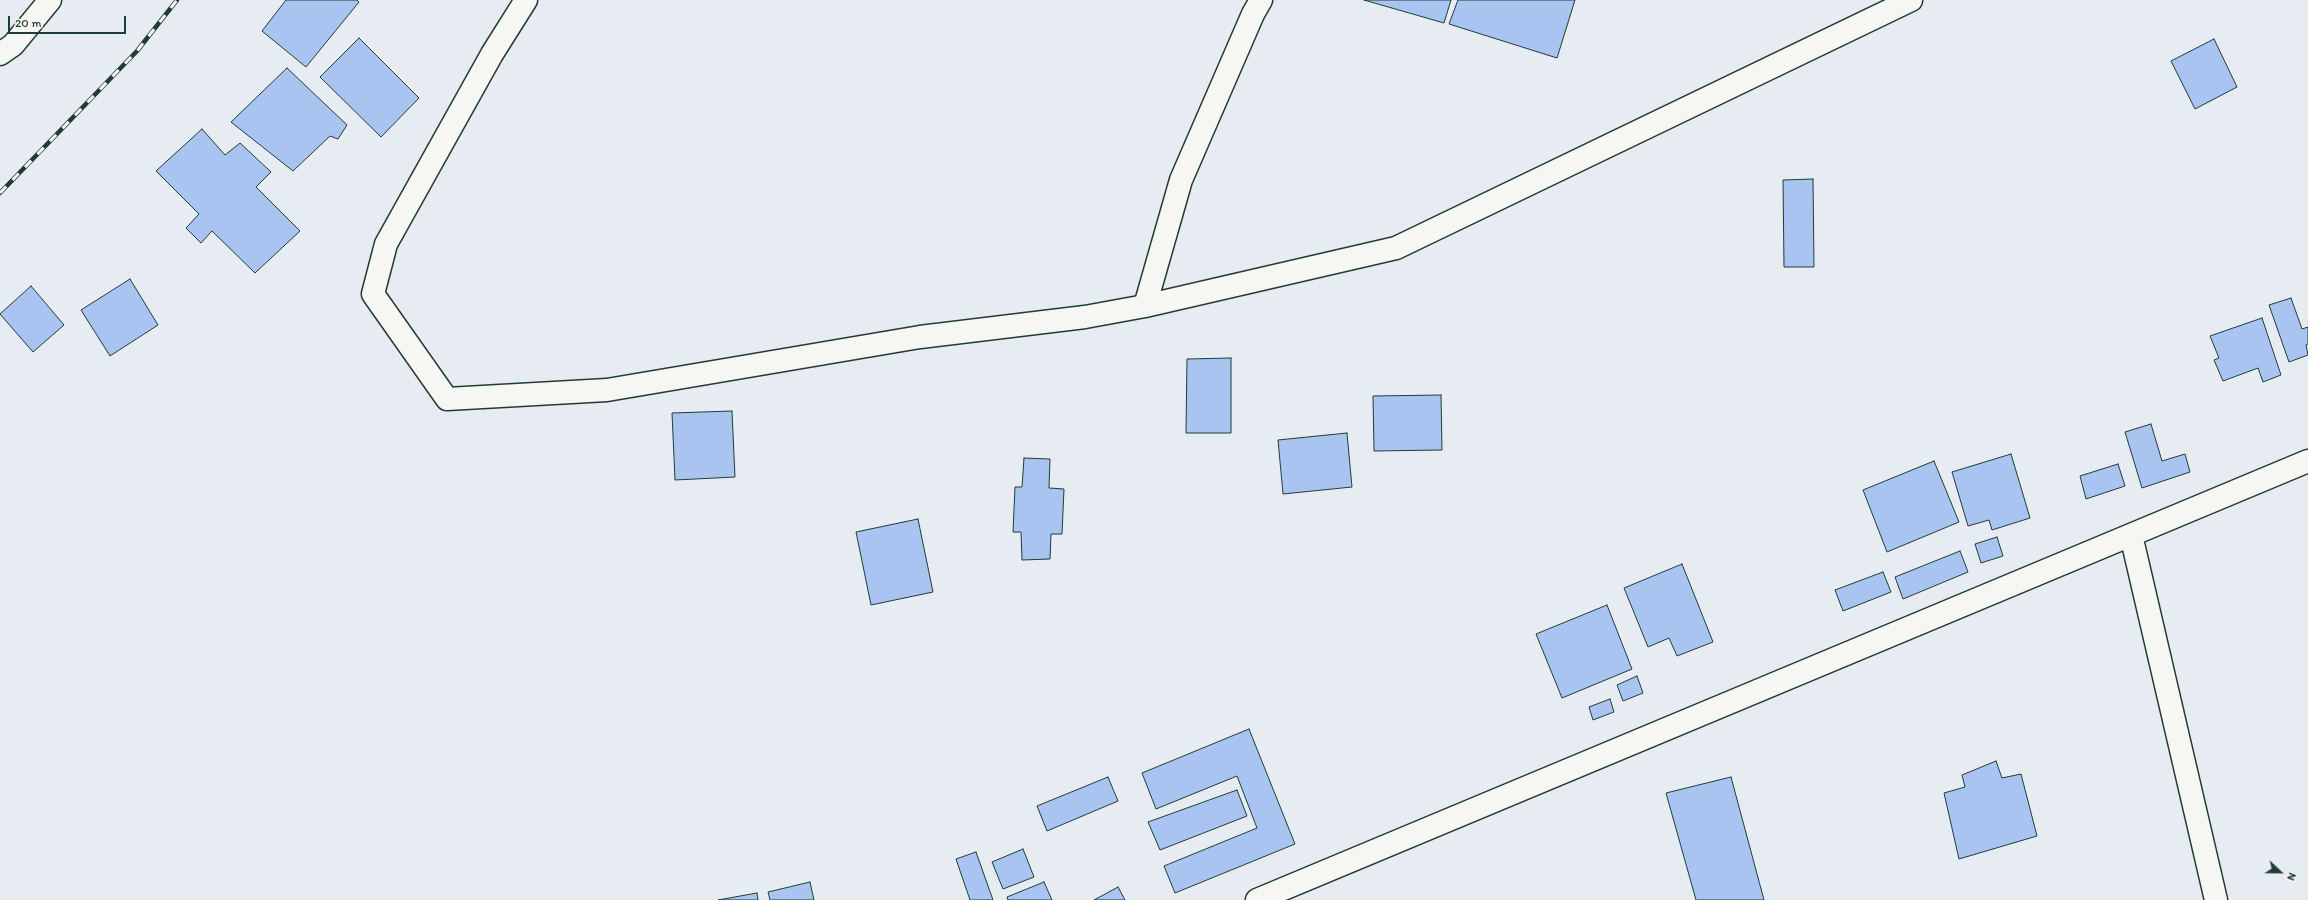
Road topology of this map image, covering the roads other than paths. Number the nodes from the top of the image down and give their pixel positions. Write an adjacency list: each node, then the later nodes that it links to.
1 (50, 0): 5 (street)
2 (526, 0): 6 (street)
3 (1261, 0): 6 (street)
4 (1911, 0): 6 (street)
5 (0, 54)
6 (1145, 306)
7 (2308, 461): 8 (street)
8 (2131, 535): 9 (street); 10 (street)
9 (1257, 900)
10 (2216, 900)

